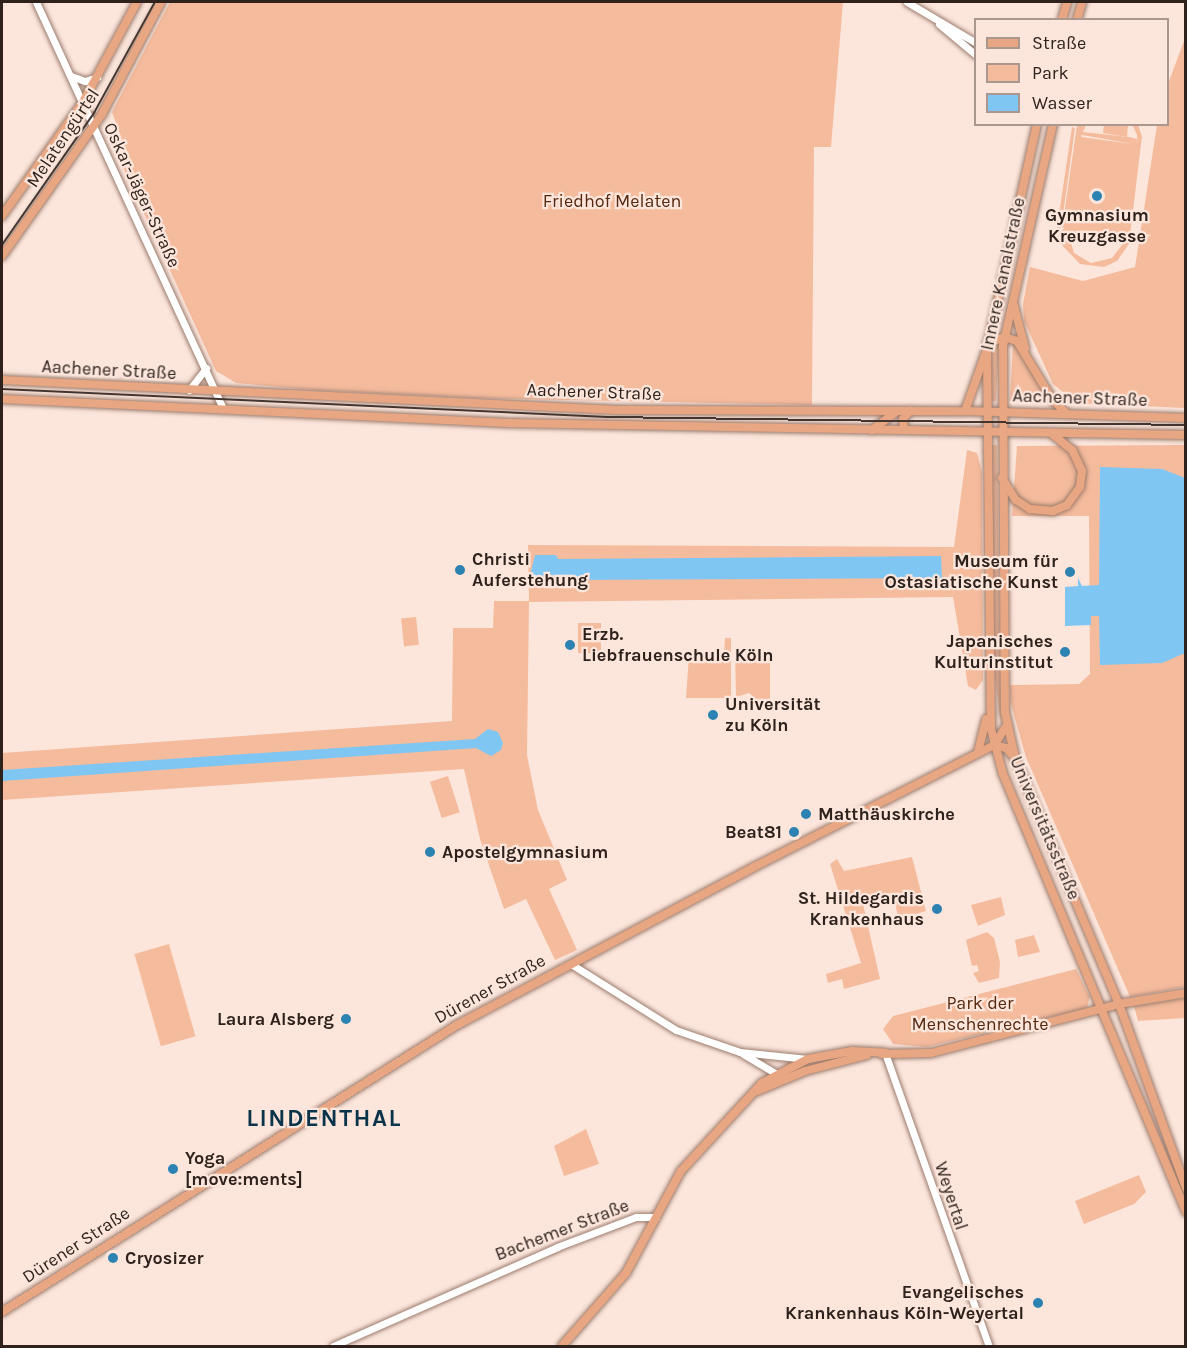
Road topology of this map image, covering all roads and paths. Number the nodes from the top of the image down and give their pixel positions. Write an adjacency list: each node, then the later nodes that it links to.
1 (36, 2): 12 (street, Oskar-Jäger-Straße)
2 (137, 2): 13 (main road, Melatengürtel)
3 (161, 2): 15 (main road, Melatengürtel)
4 (907, 2): 9 (street)
5 (1067, 2): 7 (main road)
6 (1082, 2): 8 (main road)
7 (1063, 18)
8 (1078, 18)
9 (935, 20): 10 (street); 11 (street)
10 (974, 42)
11 (974, 54)
12 (71, 76): 13 (street); 14 (street, Oskar-Jäger-Straße)
13 (97, 77): 14 (main road, Melatengürtel)
14 (83, 102): 15 (street, Oskar-Jäger-Straße); 18 (main road, Melatengürtel)
15 (94, 126): 19 (main road, Melatengürtel); 24 (street, Oskar-Jäger-Straße)
16 (1037, 126): 22 (main road, Innere Kanalstraße)
17 (1053, 126): 20 (main road, Innere Kanalstraße)
18 (2, 216)
19 (2, 256)
20 (1012, 296): 21 (main road, Innere Kanalstraße); 23 (main road)
21 (1004, 337): 22 (main road); 23 (main road); 35 (main road, Innere Kanalstraße)
22 (987, 347): 33 (main road); 34 (main road, Innere Kanalstraße)
23 (1027, 354): 36 (main road)
24 (206, 368): 26 (street); 27 (street, Oskar-Jäger-Straße)
25 (2, 380): 26 (main road, Aachener Straße)
26 (189, 390): 27 (main road, Aachener Straße)
27 (217, 392): 28 (main road, Aachener Straße); 30 (street, Oskar-Jäger-Straße)
28 (236, 393): 30 (main road); 31 (main road, Aachener Straße)
29 (2, 399): 30 (main road, Aachener Straße)
30 (223, 409): 38 (main road, Aachener Straße)
31 (897, 411): 32 (main road, Aachener Straße); 38 (main road)
32 (910, 411): 33 (main road, Aachener Straße); 39 (main road)
33 (966, 411): 34 (main road, Aachener Straße)
34 (985, 412): 35 (main road, Aachener Straße); 40 (main road, Innere Kanalstraße)
35 (1001, 413): 36 (main road, Aachener Straße); 41 (main road, Innere Kanalstraße)
36 (1067, 415): 37 (main road, Aachener Straße)
37 (1185, 418)
38 (871, 430): 39 (main road, Aachener Straße)
39 (904, 430): 40 (main road, Aachener Straße)
40 (986, 433): 41 (main road, Aachener Straße); 45 (main road, Universitätsstraße)
41 (1001, 433): 42 (main road, Aachener Straße); 44 (main road, Universitätsstraße)
42 (1052, 433): 43 (main road, Aachener Straße); 44 (main road)
43 (1185, 435)
44 (1002, 478): 47 (main road, Universitätsstraße)
45 (989, 700): 46 (main road, Universitätsstraße); 49 (main road)
46 (990, 722): 47 (main road); 48 (main road, Universitätsstraße)
47 (1007, 725): 48 (main road); 50 (main road, Universitätsstraße)
48 (994, 745): 49 (main road, Dürener Straße); 50 (main road); 52 (main road, Universitätsstraße)
49 (978, 752): 53 (main road, Dürener Straße)
50 (1015, 758): 51 (main road, Universitätsstraße)
51 (1083, 917): 52 (main road); 55 (main road, Universitätsstraße)
52 (1066, 920): 56 (main road, Universitätsstraße)
53 (571, 964): 57 (street); 66 (main road, Dürener Straße)
54 (1185, 993): 55 (main road, Bachemer Straße)
55 (1119, 1004): 56 (main road, Bachemer Straße); 63 (main road, Universitätsstraße)
56 (1104, 1009): 58 (main road, Bachemer Straße); 64 (main road, Universitätsstraße)
57 (740, 1052): 59 (street); 60 (street)
58 (885, 1053): 59 (main road, Bachemer Straße); 61 (main road, Bachemer Straße); 69 (street, Weyertal)
59 (808, 1059): 60 (main road, Bachemer Straße)
60 (775, 1073): 61 (street); 62 (main road, Bachemer Straße)
61 (785, 1078): 62 (main road, Bachemer Straße)
62 (757, 1091): 65 (main road, Bachemer Straße)
63 (1185, 1188)
64 (1185, 1212)
65 (656, 1217): 67 (street, Bachemer Straße); 68 (main road)
66 (2, 1312)
67 (333, 1347)
68 (562, 1347)
69 (989, 1347)

